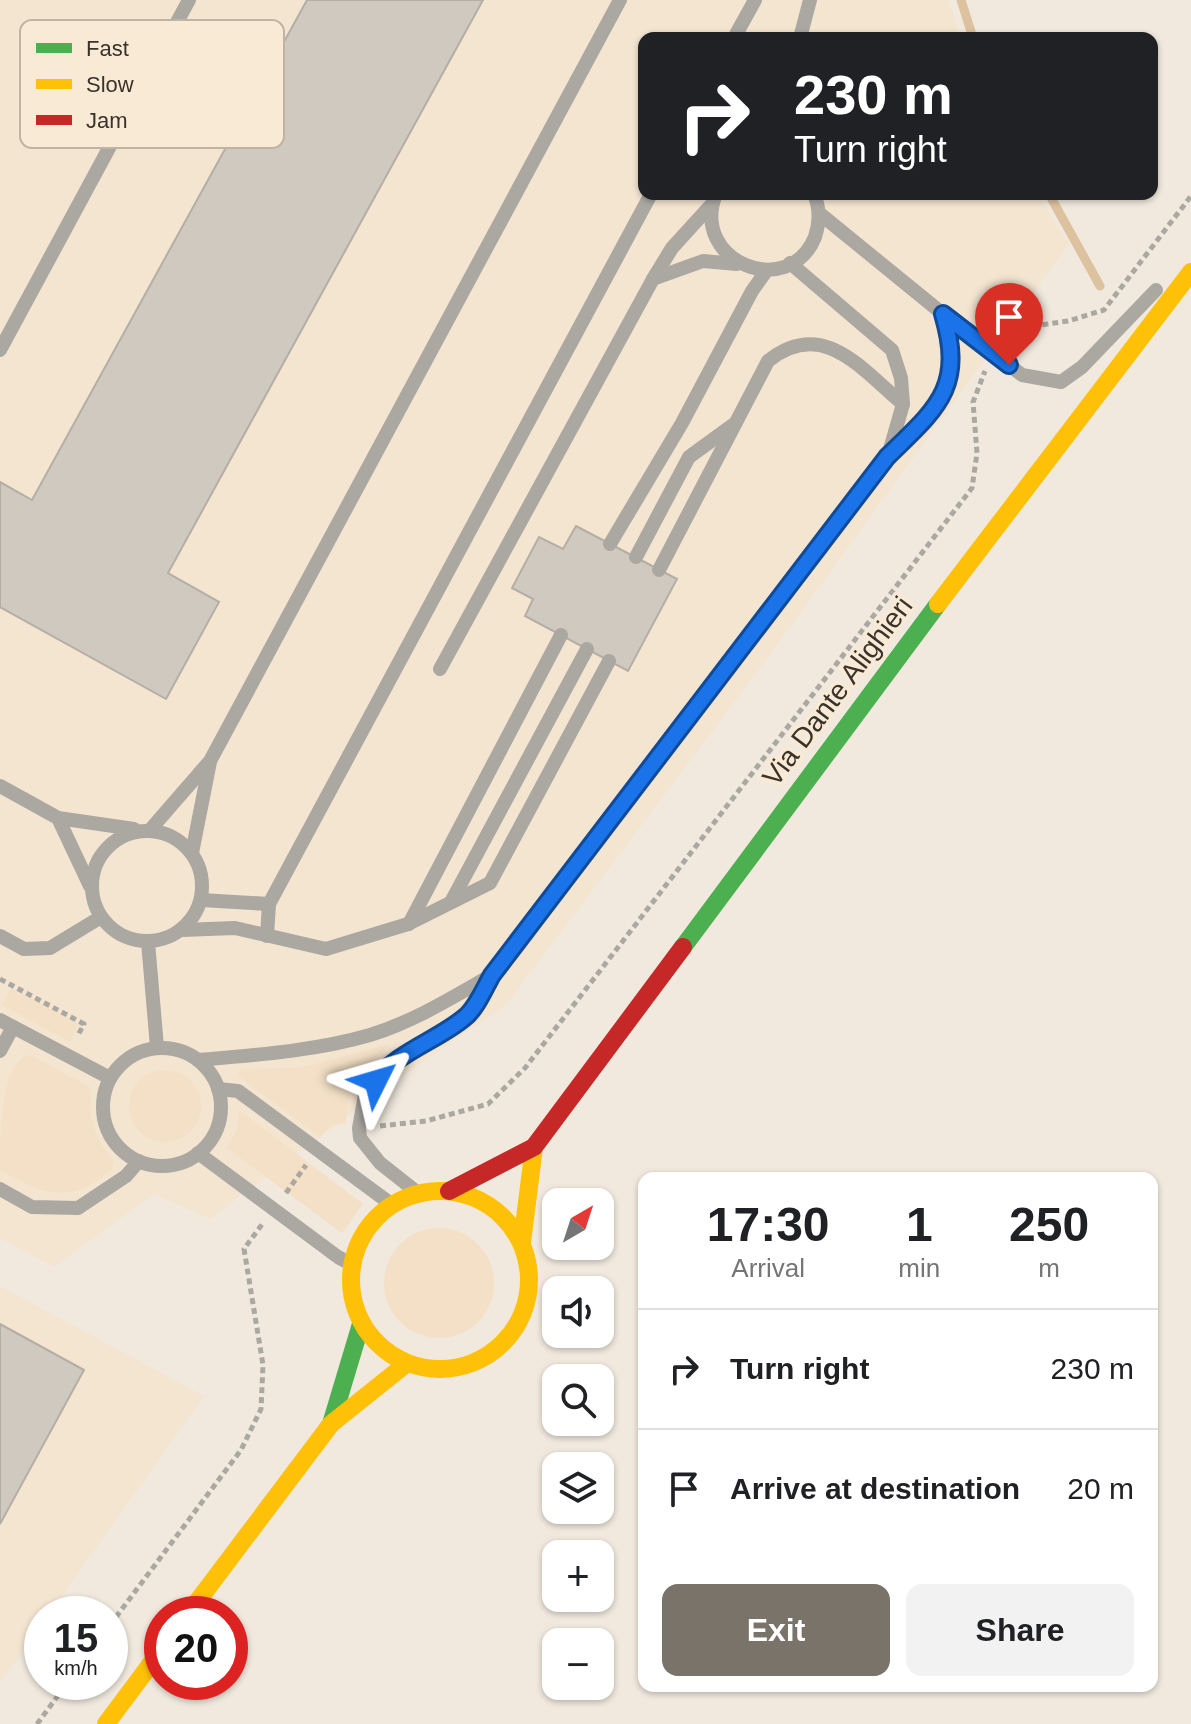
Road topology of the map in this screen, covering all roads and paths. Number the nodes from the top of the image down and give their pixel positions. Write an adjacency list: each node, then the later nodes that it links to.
1 (189, 0): 5 (lane)
2 (620, 0): 35 (lane)
3 (755, 0): 6 (lane)
4 (810, 0): 7 (lane)
5 (178, 20)
6 (737, 32)
7 (801, 32)
8 (109, 148): 23 (lane)
9 (1191, 196): 22 (path)
10 (648, 200): 43 (lane)
11 (713, 200): 20 (lane)
12 (714, 200): 17 (lane)
13 (816, 200): 14 (lane)
14 (819, 213): 16 (lane); 21 (lane)
15 (1191, 260): 21 (lane)
16 (790, 263): 18 (lane); 25 (lane)
17 (741, 264): 18 (lane); 20 (lane)
18 (767, 270): 28 (lane)
19 (1191, 272): 60 (main road, Via Dante Alighieri)
20 (653, 279): 34 (lane)
21 (943, 314): 27 (lane)
22 (1005, 342)
23 (0, 350)
24 (987, 366): 59 (path)
25 (903, 404): 26 (lane); 27 (lane)
26 (735, 424): 29 (lane); 30 (lane)
27 (887, 457): 50 (lane)
28 (610, 544)
29 (636, 557)
30 (659, 570)
31 (561, 635): 45 (lane)
32 (587, 649): 42 (lane)
33 (609, 661): 42 (lane)
34 (440, 669)
35 (210, 761): 38 (lane); 39 (lane)
36 (0, 786): 37 (lane)
37 (58, 818): 38 (lane); 40 (lane)
38 (145, 830): 39 (lane); 40 (lane)
39 (192, 853): 41 (lane)
40 (92, 891): 44 (lane)
41 (201, 900): 43 (lane); 46 (lane)
42 (451, 903): 45 (lane)
43 (269, 904): 48 (lane)
44 (101, 917): 47 (lane); 49 (lane)
45 (408, 924): 48 (lane)
46 (182, 930): 48 (lane); 49 (lane)
47 (0, 936)
48 (267, 936)
49 (148, 942): 54 (lane)
50 (492, 975): 56 (lane); 67 (lane)
51 (0, 979): 53 (path)
52 (7, 1023): 55 (lane); 57 (lane)
53 (72, 1045)
54 (157, 1047): 56 (lane); 57 (lane)
55 (0, 1051)
56 (198, 1060): 58 (lane)
57 (110, 1078): 62 (lane)
58 (218, 1089): 61 (lane); 68 (lane)
59 (376, 1126)
60 (534, 1147): 65 (main road, Via Dante Alighieri); 70 (main road, Via Dante Alighieri)
61 (198, 1153): 62 (lane); 71 (lane)
62 (139, 1161): 64 (lane)
63 (308, 1162): 66 (path)
64 (0, 1189)
65 (449, 1191): 67 (main road, Via Dante Alighieri); 70 (main road, Via Dante Alighieri)
66 (286, 1192)
67 (418, 1193): 68 (main road, Via Dante Alighieri)
68 (391, 1204): 71 (main road, Via Dante Alighieri)
69 (260, 1228): 76 (path)
70 (522, 1242): 73 (main road, Via Dante Alighieri)
71 (351, 1264): 72 (main road, Via Dante Alighieri)
72 (361, 1324): 73 (main road, Via Dante Alighieri); 74 (main road)
73 (406, 1364): 74 (main road)
74 (331, 1424): 75 (main road)
75 (202, 1596)
76 (128, 1601)
77 (144, 1673): 80 (main road)
78 (55, 1700): 79 (path)
79 (37, 1724)
80 (106, 1724)

